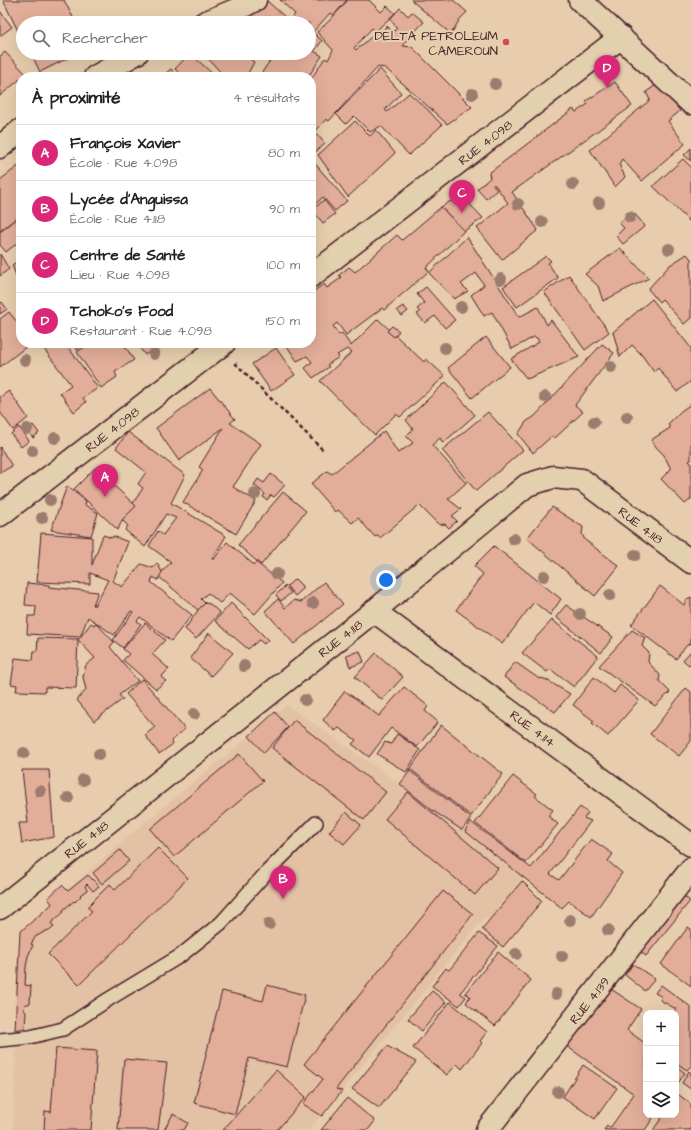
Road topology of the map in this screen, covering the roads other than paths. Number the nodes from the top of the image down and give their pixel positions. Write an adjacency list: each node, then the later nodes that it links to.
1 (255, 0): 3 (street)
2 (581, 0): 4 (street)
3 (221, 16)
4 (621, 37): 7 (street); 10 (street, RUE 4.098)
5 (125, 60): 6 (street)
6 (104, 72)
7 (691, 103)
8 (16, 134): 9 (street)
9 (0, 147)
10 (316, 272)
11 (217, 348): 12 (street, RUE 4.098)
12 (0, 520)
13 (691, 562): 14 (street, RUE 4.118)
14 (374, 611): 16 (street, RUE 4.114); 18 (street, RUE 4.118)
15 (316, 823): 19 (lane)
16 (691, 845)
17 (691, 870): 20 (street, RUE 4.139)
18 (0, 908)
19 (0, 1040)
20 (487, 1130)

